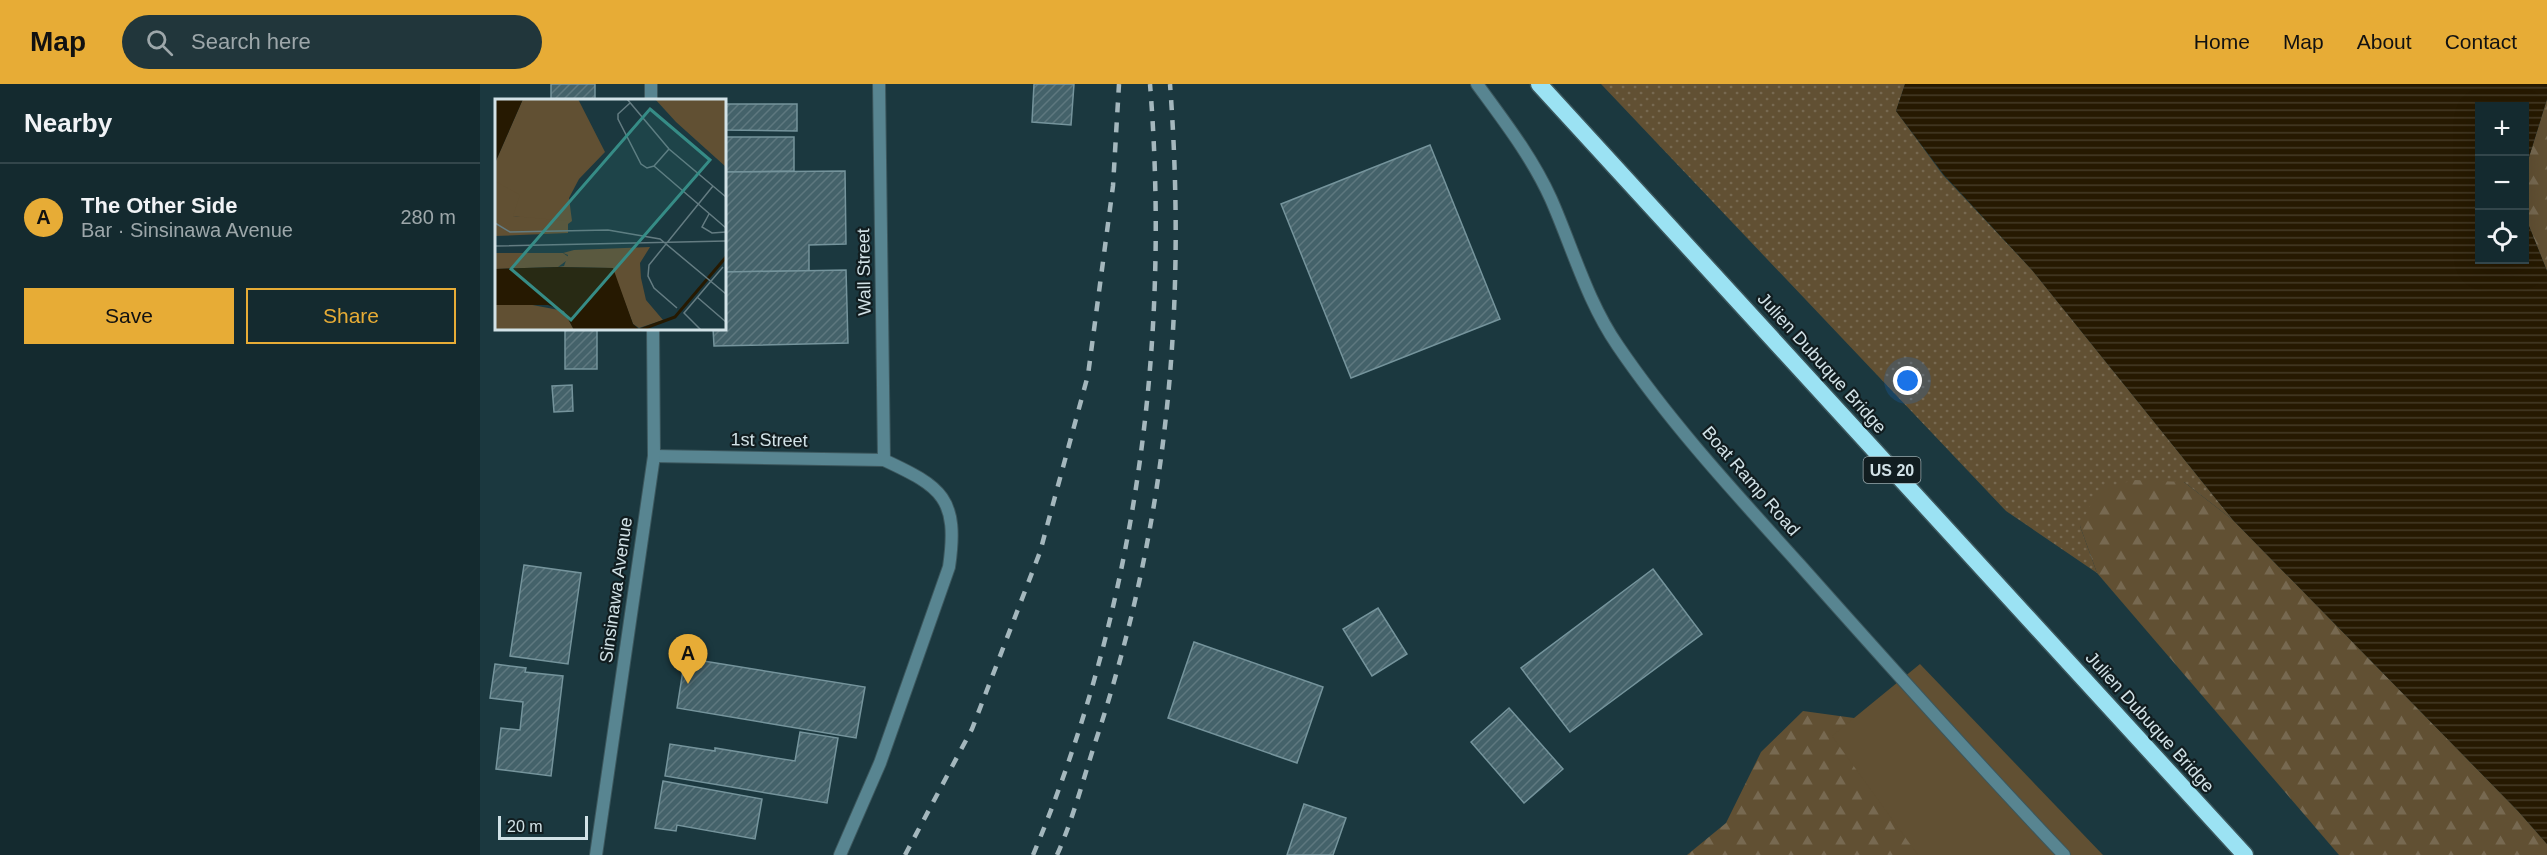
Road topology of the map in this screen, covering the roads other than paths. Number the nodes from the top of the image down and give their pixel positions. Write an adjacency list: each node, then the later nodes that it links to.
1 (879, 84): 6 (street, Wall Street)
2 (1477, 84): 9 (street, Boat Ramp Road)
3 (1539, 84): 10 (highway, Julien Dubuque Bridge / US 20)
4 (653, 330): 5 (street, Sinsinawa Avenue)
5 (654, 456): 6 (street, 1st Street); 7 (street, Sinsinawa Avenue)
6 (884, 460): 8 (street)
7 (596, 855)
8 (840, 855)
9 (2064, 855)
10 (2246, 855)

